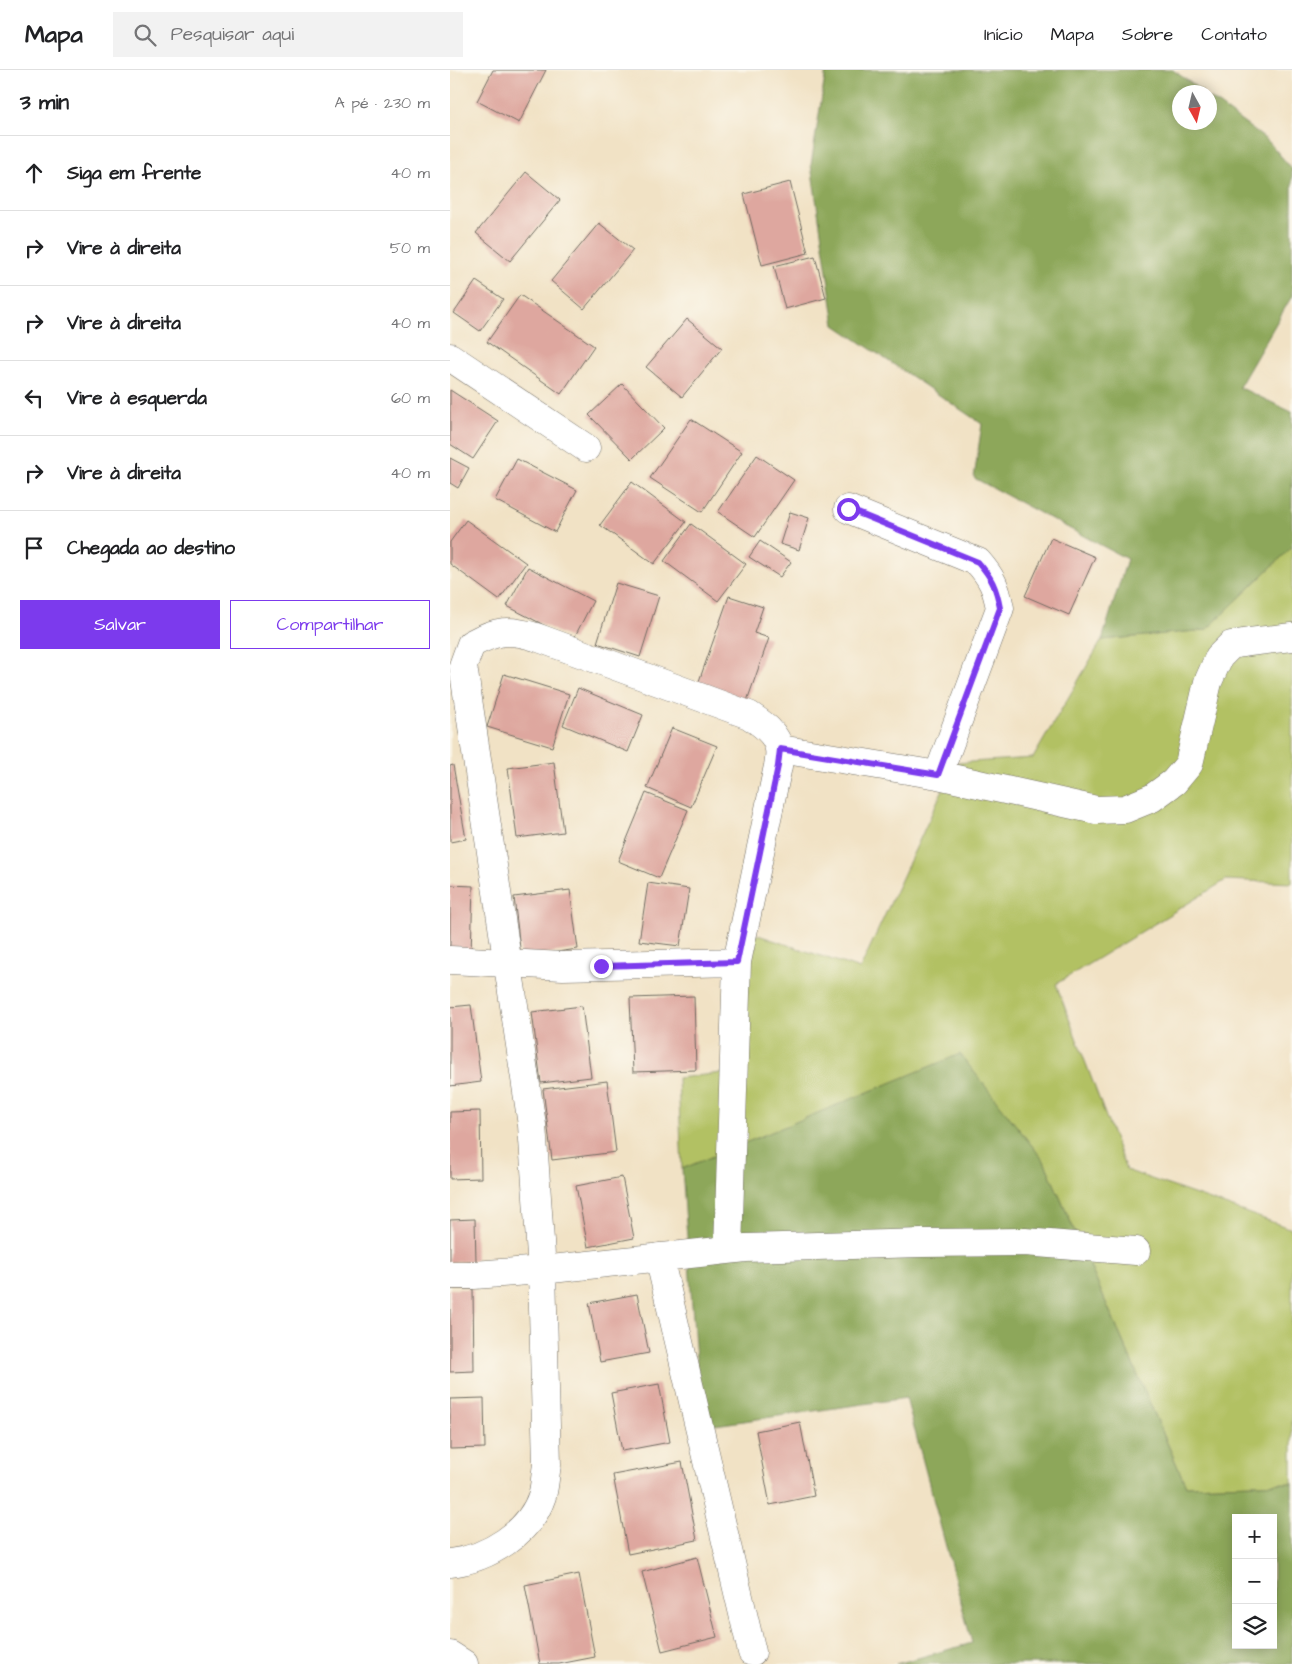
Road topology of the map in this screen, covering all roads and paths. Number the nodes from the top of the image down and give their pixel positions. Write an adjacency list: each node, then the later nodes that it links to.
1 (450, 357): 2 (street)
2 (586, 448)
3 (848, 509): 6 (street)
4 (1292, 637): 6 (street)
5 (780, 749): 6 (street); 8 (street); 9 (street)
6 (938, 775)
7 (450, 960): 9 (street)
8 (737, 962): 9 (street); 10 (street)
9 (508, 964): 13 (street)
10 (728, 1250): 11 (street); 12 (street)
11 (1136, 1251)
12 (659, 1257): 13 (street); 16 (street)
13 (542, 1270): 14 (street); 15 (street)
14 (450, 1275)
15 (450, 1563)
16 (752, 1652)
17 (450, 1655): 18 (street)
18 (464, 1664)

